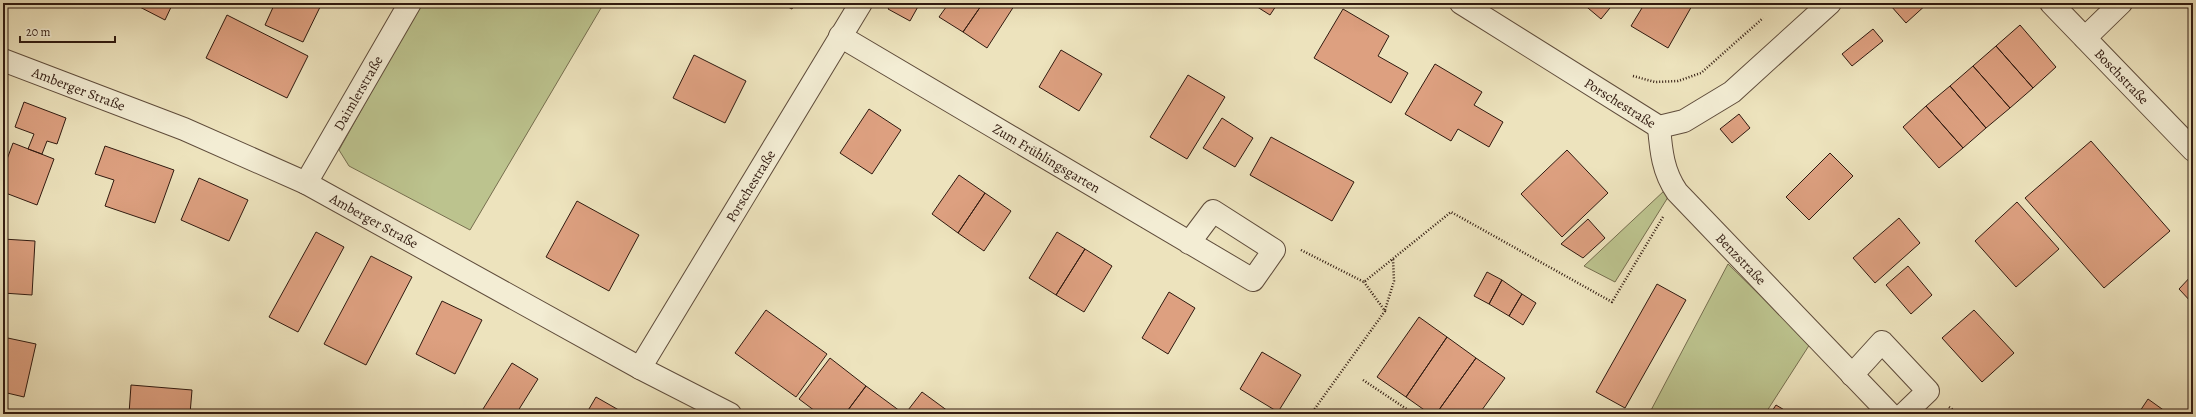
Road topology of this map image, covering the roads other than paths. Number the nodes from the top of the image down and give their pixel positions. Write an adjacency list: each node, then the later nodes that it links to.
1 (410, 3): 12 (street, Daimlerstraße)
2 (861, 3): 7 (street, Porschestraße)
3 (1461, 3): 10 (street, Porschestraße)
4 (1830, 3): 10 (street, Porschestraße)
5 (2051, 3): 8 (street, Boschstraße)
6 (2121, 3): 8 (street)
7 (840, 36): 13 (street, Zum Frühlingsgarten); 14 (street, Porschestraße)
8 (2085, 38): 11 (street, Boschstraße)
9 (3, 60): 12 (street, Amberger Straße)
10 (1659, 127): 15 (street, Benzstraße)
11 (2193, 150)
12 (306, 183): 14 (street, Amberger Straße)
13 (1189, 243): 13 (street, Zum Frühlingsgarten)
14 (640, 368): 16 (street, Amberger Straße)
15 (1852, 375): 17 (street, Benzstraße); 18 (street)
16 (730, 414)
17 (1890, 414)
18 (1904, 414)

